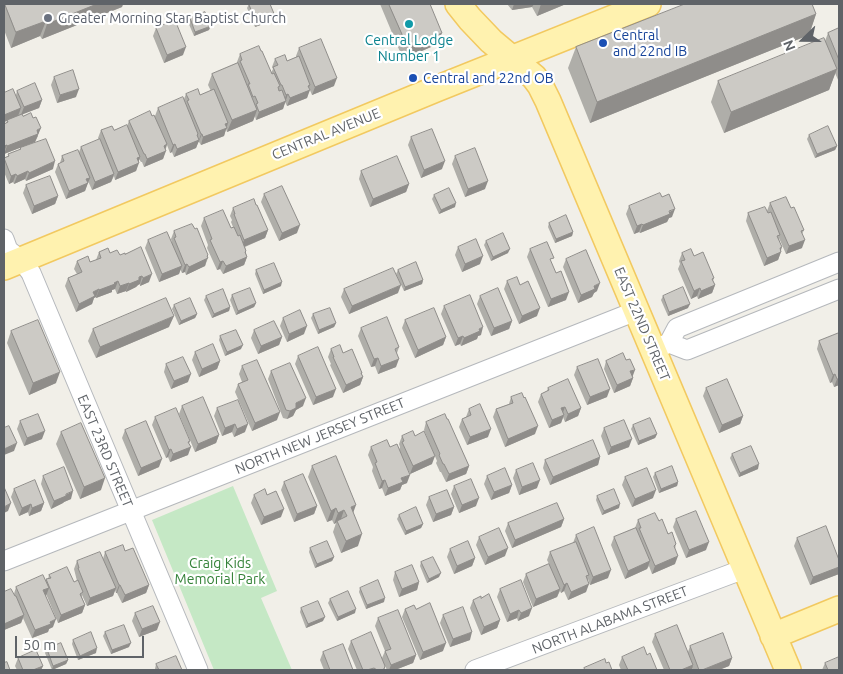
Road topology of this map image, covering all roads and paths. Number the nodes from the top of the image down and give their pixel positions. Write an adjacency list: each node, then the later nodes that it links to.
1 (458, 4): 3 (main road, EAST 22ND STREET)
2 (648, 4): 3 (main road, CENTRAL AVENUE)
3 (511, 59): 6 (main road, CENTRAL AVENUE); 8 (main road, EAST 22ND STREET)
4 (4, 239): 6 (street, EAST 23RD STREET)
5 (839, 262): 9 (street)
6 (12, 264): 10 (street, EAST 23RD STREET)
7 (839, 289): 9 (street)
8 (636, 311): 9 (main road, EAST 22ND STREET); 10 (street, NORTH NEW JERSEY STREET)
9 (661, 346): 12 (main road, EAST 22ND STREET)
10 (130, 511): 11 (street, NORTH NEW JERSEY STREET); 15 (street, EAST 23RD STREET)
11 (4, 561)
12 (744, 569): 14 (main road, EAST 22ND STREET); 16 (street, NORTH ALABAMA STREET)
13 (839, 609): 14 (main road)
14 (773, 636): 17 (main road, EAST 22ND STREET)
15 (198, 670)
16 (475, 670)
17 (788, 670)

